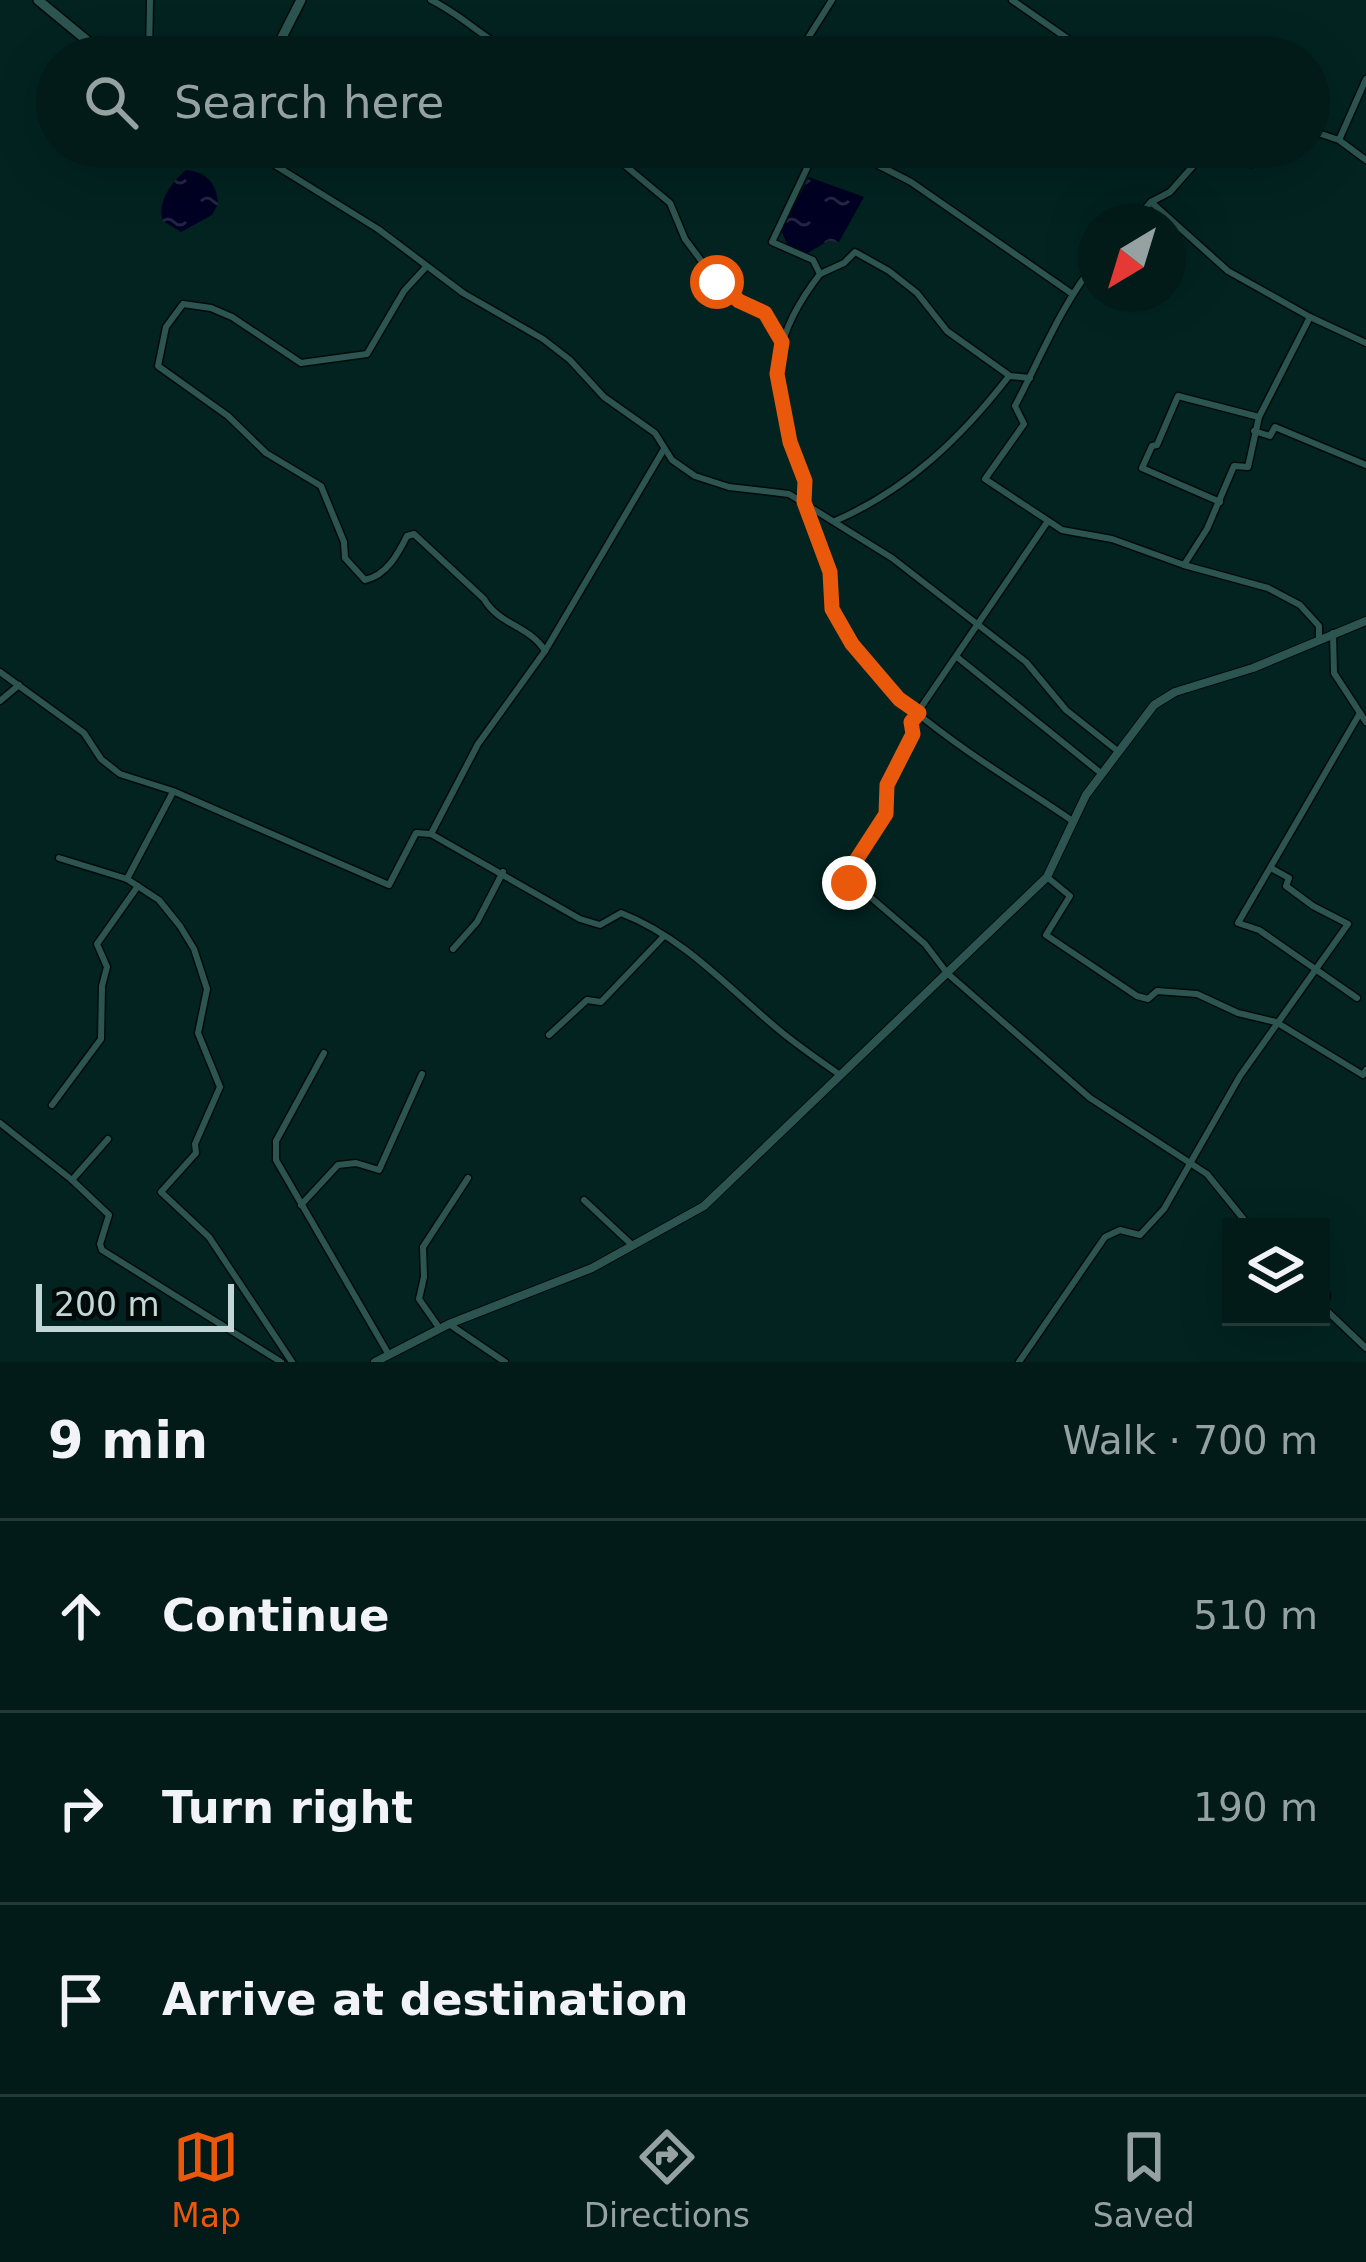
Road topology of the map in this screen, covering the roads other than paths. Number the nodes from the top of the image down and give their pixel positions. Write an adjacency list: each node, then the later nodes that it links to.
1 (38, 0): 7 (main road)
2 (150, 0): 8 (street)
3 (301, 0): 9 (main road)
4 (431, 0): 10 (street)
5 (832, 0): 11 (street)
6 (1012, 0): 12 (street)
7 (82, 36)
8 (149, 36)
9 (283, 36)
10 (485, 36)
11 (809, 36)
12 (1064, 36)
13 (1366, 79): 15 (street)
14 (1330, 137): 15 (street)
15 (1339, 140): 16 (street)
16 (1366, 160)
17 (279, 168): 23 (street)
18 (628, 168): 28 (street)
19 (807, 168): 24 (street)
20 (884, 168): 26 (street)
21 (1190, 168): 22 (street)
22 (1151, 202): 27 (street)
23 (426, 267): 34 (street); 45 (street)
24 (820, 274): 28 (street); 30 (street)
25 (1078, 284): 26 (street)
26 (1071, 293): 31 (street)
27 (1310, 317): 29 (street); 32 (street)
28 (782, 342): 36 (street)
29 (1366, 343)
30 (1010, 376): 31 (street); 38 (street)
31 (1030, 378): 39 (street)
32 (1259, 417): 33 (street); 37 (street)
33 (1254, 431): 35 (street); 37 (street)
34 (664, 449): 36 (street); 45 (street)
35 (1366, 466)
36 (804, 502): 38 (street); 50 (street)
37 (1220, 502): 40 (street)
38 (835, 521): 42 (street)
39 (1048, 521): 40 (street); 42 (street)
40 (1184, 566): 44 (street)
41 (1366, 621): 43 (street)
42 (980, 625): 46 (street); 53 (street)
43 (1333, 633): 44 (street); 51 (street)
44 (1319, 638): 53 (street)
45 (545, 651): 57 (street)
46 (957, 657): 50 (street); 54 (street)
47 (0, 672): 48 (street)
48 (19, 685): 49 (street); 55 (street)
49 (0, 701)
50 (919, 713): 56 (street); 67 (street)
51 (1360, 713): 52 (street); 59 (street)
52 (1366, 722)
53 (1119, 752): 54 (street)
54 (1102, 774): 56 (street)
55 (173, 791): 57 (street); 62 (street)
56 (1071, 820): 61 (street)
57 (431, 835): 60 (street)
58 (59, 858): 62 (street)
59 (1270, 868): 66 (street); 66 (street)
60 (503, 872): 64 (street); 65 (street)
61 (1047, 877): 67 (street); 69 (street)
62 (127, 879): 63 (street)
63 (137, 886): 75 (street); 90 (street)
64 (664, 936): 70 (street); 74 (street)
65 (453, 950)
66 (1317, 971): 68 (street); 69 (street)
67 (947, 973): 74 (street); 78 (street)
68 (1357, 998)
69 (1276, 1022): 72 (street); 78 (street)
70 (549, 1035)
71 (324, 1053): 82 (street)
72 (1366, 1070)
73 (422, 1074): 82 (street)
74 (839, 1075): 84 (street)
75 (52, 1105)
76 (0, 1123): 80 (street)
77 (108, 1139): 80 (street)
78 (1193, 1165): 83 (street); 93 (street)
79 (468, 1178): 86 (street)
80 (72, 1180): 89 (street)
81 (584, 1200): 84 (street)
82 (301, 1205): 88 (street)
83 (1241, 1218)
84 (632, 1246): 86 (street)
85 (1330, 1316): 87 (street)
86 (444, 1326): 88 (street); 92 (street)
87 (1366, 1348)
88 (389, 1354): 91 (street)
89 (280, 1362)
90 (292, 1362)
91 (375, 1362)
92 (505, 1362)
93 (1019, 1362)

